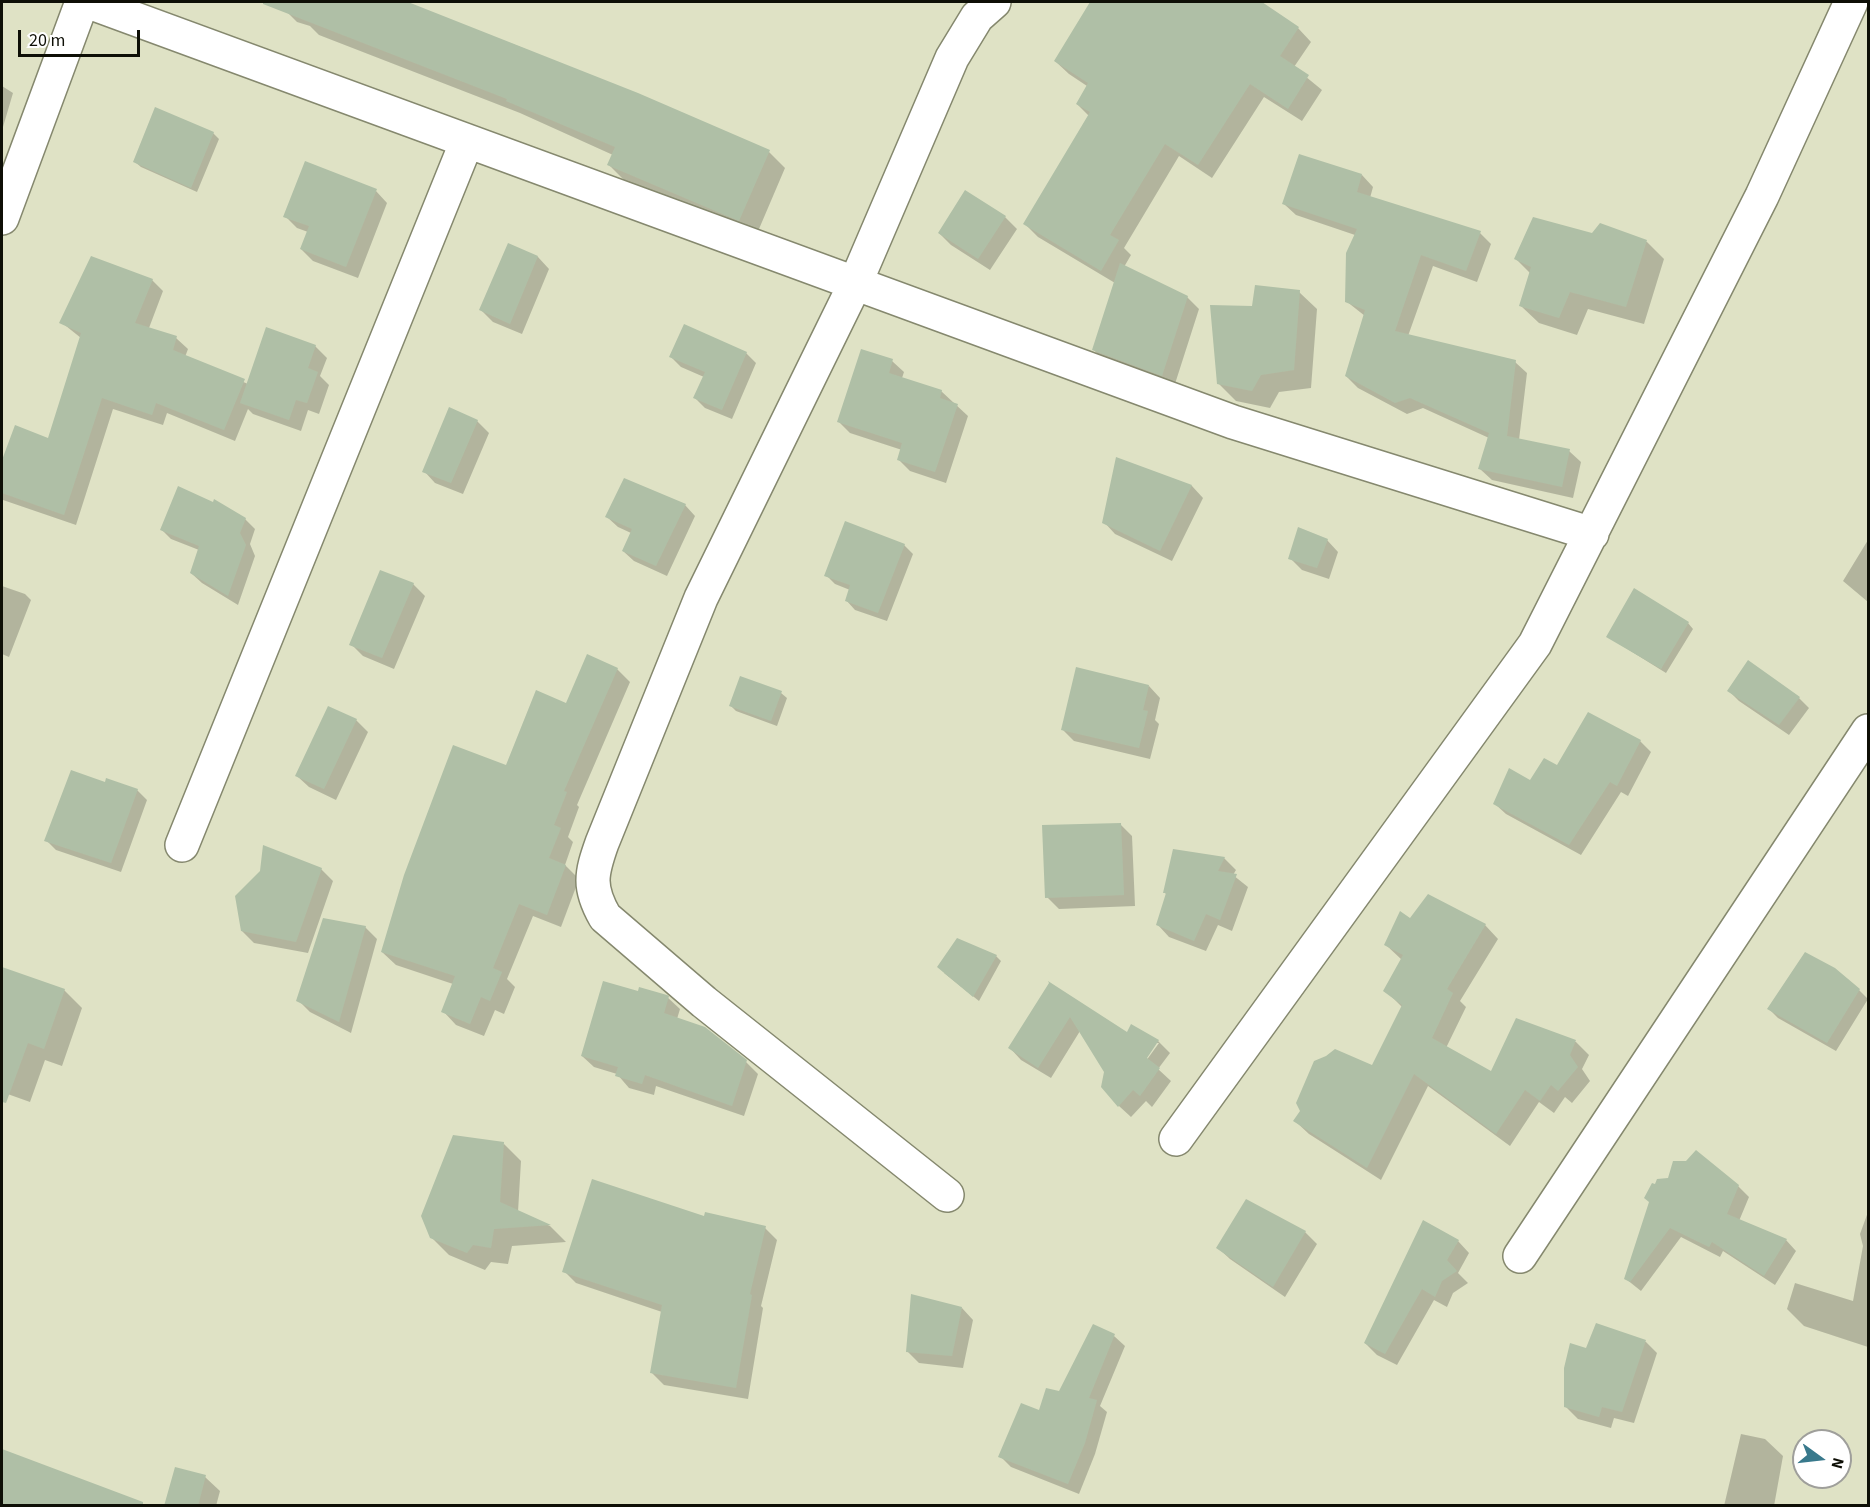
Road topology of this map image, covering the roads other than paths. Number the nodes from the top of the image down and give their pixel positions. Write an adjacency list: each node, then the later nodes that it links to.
1 (82, 2): 6 (street)
2 (89, 2): 5 (street)
3 (994, 2): 8 (street)
4 (1851, 2): 9 (street)
5 (467, 141): 8 (street); 11 (street)
6 (10, 167): 7 (street)
7 (2, 218)
8 (855, 284): 9 (street); 13 (street)
9 (1592, 534): 12 (street)
10 (1869, 731): 14 (street)
11 (182, 845)
12 (1176, 1139)
13 (947, 1195)
14 (1520, 1256)

